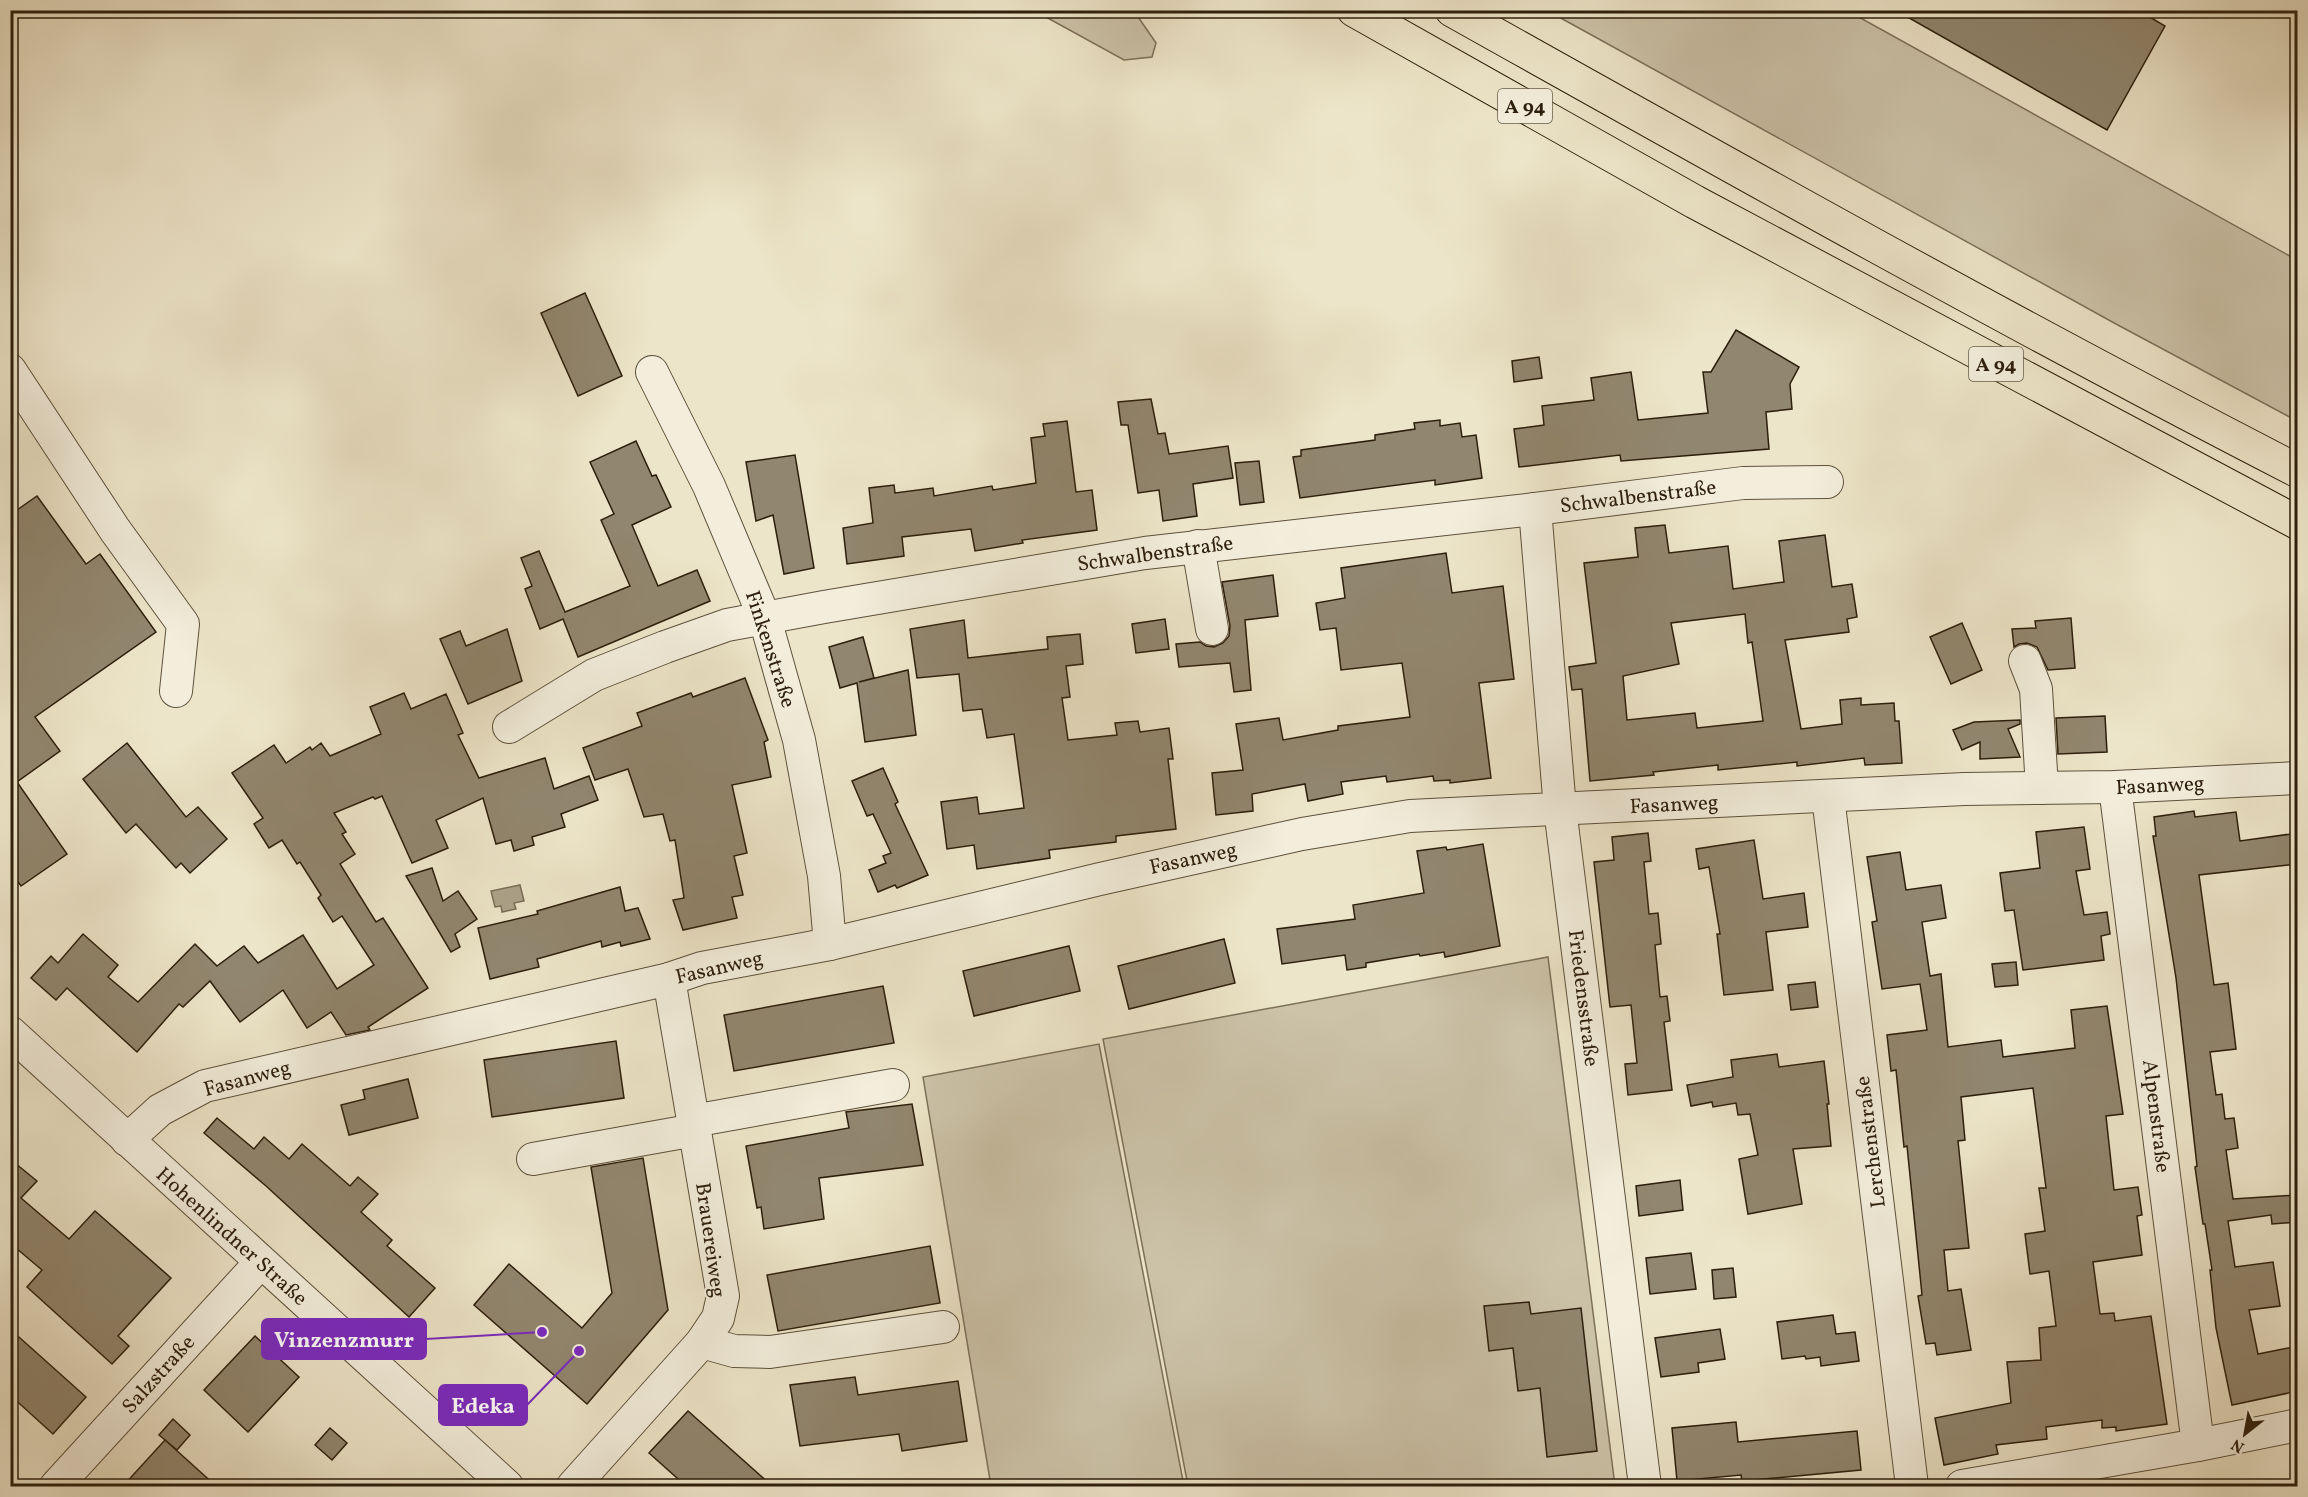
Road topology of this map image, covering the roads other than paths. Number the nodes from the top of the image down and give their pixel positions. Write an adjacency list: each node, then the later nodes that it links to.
1 (1354, 10): 8 (highway, A 94)
2 (1452, 10): 5 (highway, A 94)
3 (10, 370): 13 (street)
4 (652, 372): 10 (street, Finkenstraße)
5 (2298, 471)
6 (1827, 482): 7 (street, Schwalbenstraße)
7 (1535, 509): 9 (street, Schwalbenstraße); 19 (street, Friedensstraße)
8 (2298, 523)
9 (1198, 546): 10 (street, Schwalbenstraße); 11 (street)
10 (765, 619): 14 (street, Schwalbenstraße); 20 (street, Finkenstraße)
11 (1212, 629)
12 (2025, 661): 17 (street)
13 (176, 691)
14 (509, 727)
15 (2298, 778): 16 (street, Fasanweg)
16 (2115, 787): 17 (street, Fasanweg); 31 (street, Alpenstraße)
17 (2042, 788): 18 (street, Fasanweg)
18 (1828, 797): 19 (street, Fasanweg); 36 (street, Lerchenstraße)
19 (1560, 809): 20 (street, Fasanweg); 35 (street, Friedensstraße)
20 (830, 944): 21 (street, Fasanweg)
21 (669, 979): 24 (street, Brauereiweg); 25 (street, Fasanweg)
22 (10, 1032): 25 (street, Hohenlindner Straße)
23 (893, 1085): 24 (street)
24 (694, 1126): 26 (street); 29 (street, Brauereiweg)
25 (127, 1140): 27 (street, Hohenlindner Straße)
26 (533, 1159)
27 (261, 1262): 32 (street, Salzstraße); 33 (street, Hohenlindner Straße)
28 (943, 1327): 29 (street)
29 (702, 1342): 34 (street, Brauereiweg)
30 (2298, 1425): 31 (street)
31 (2198, 1445): 37 (street)
32 (56, 1486)
33 (507, 1486)
34 (573, 1486)
35 (1645, 1486)
36 (1912, 1486)
37 (1962, 1486)

